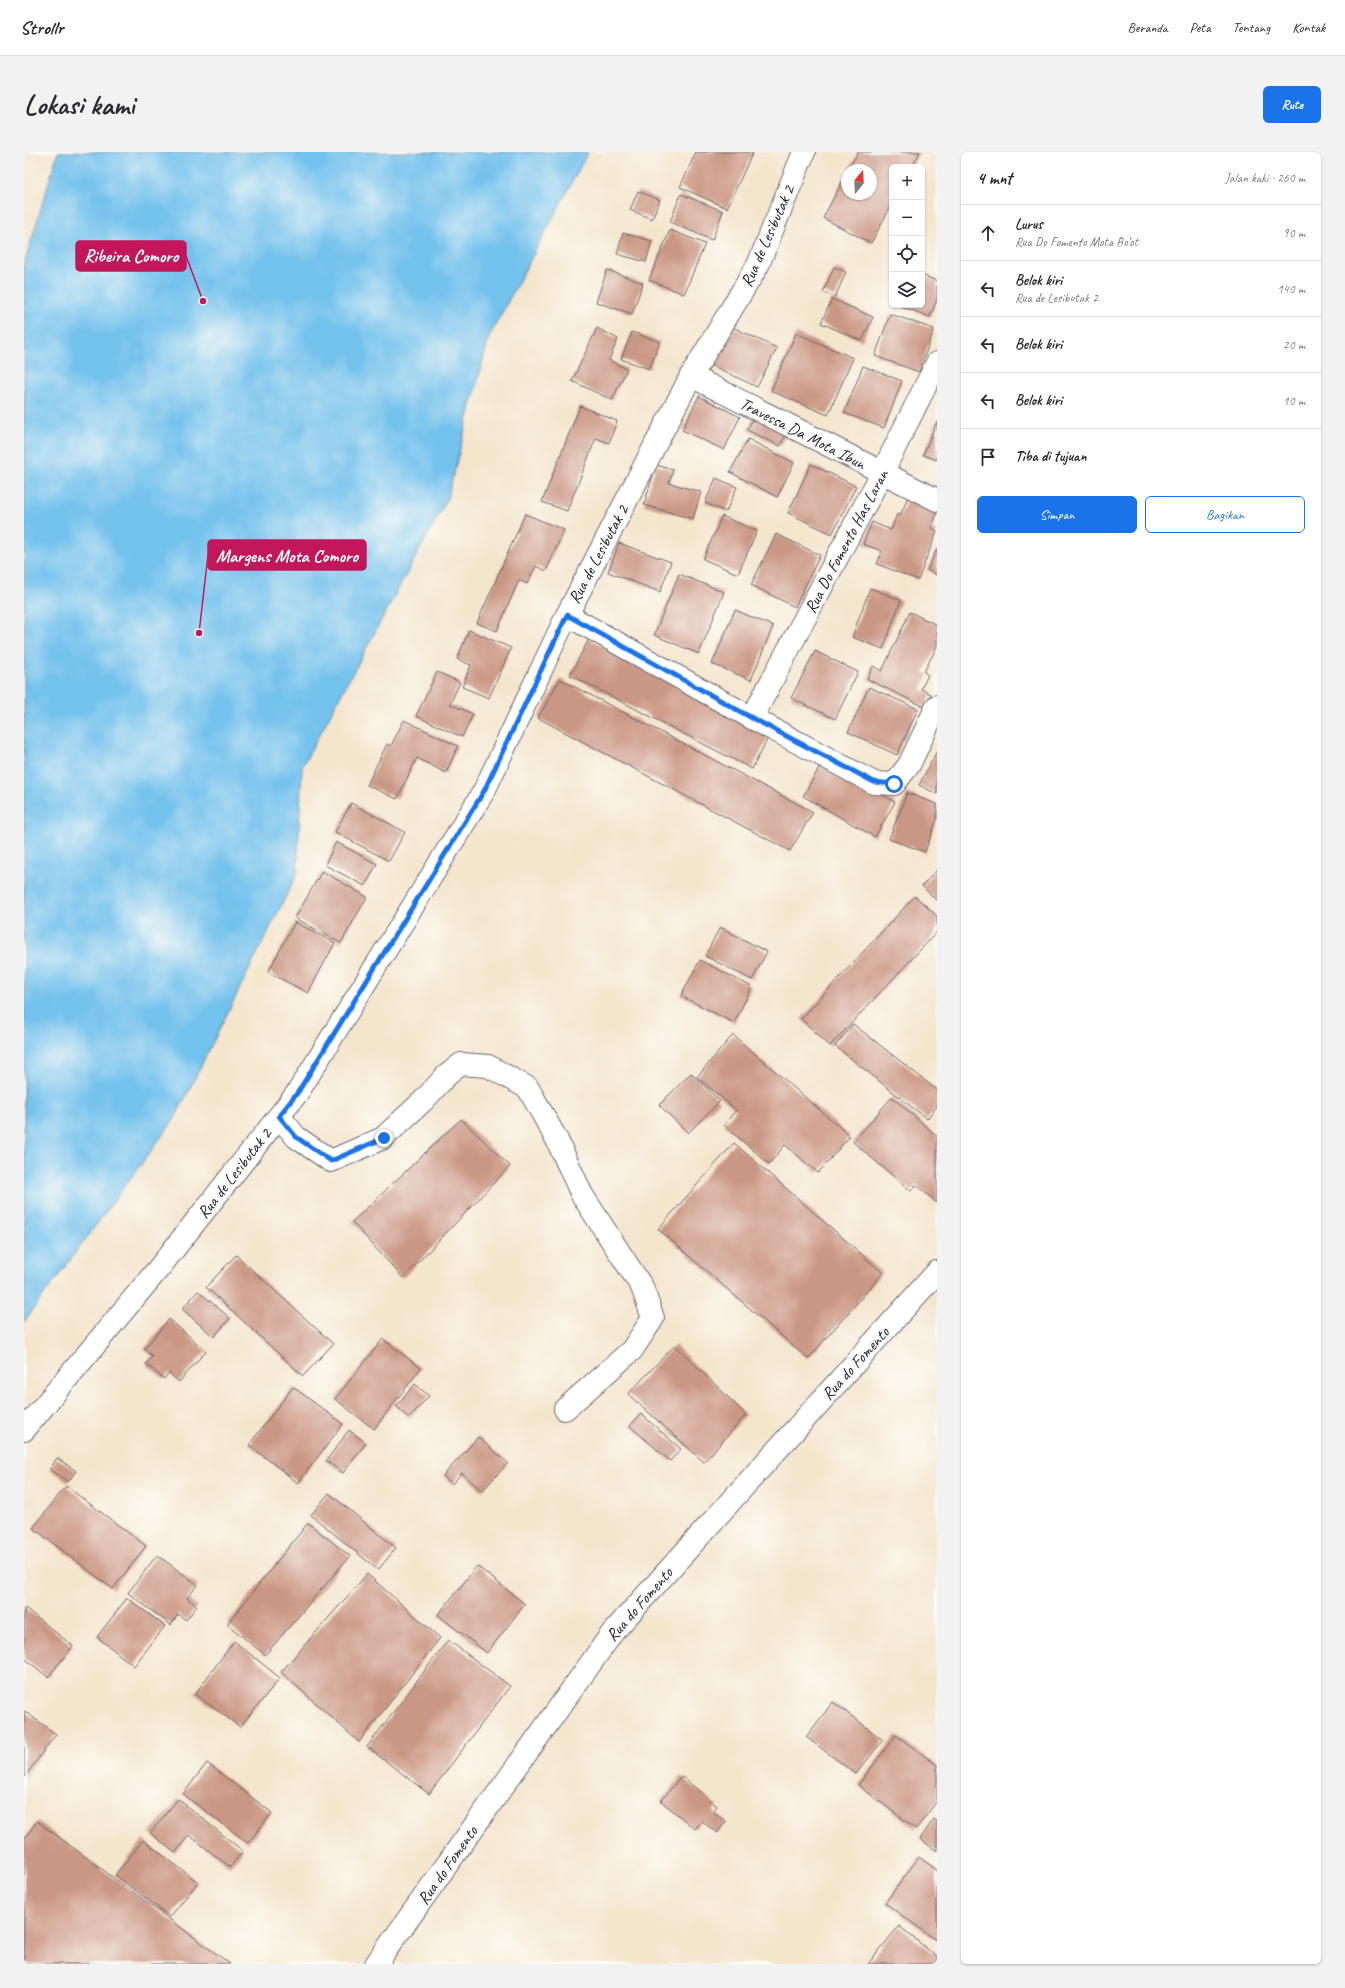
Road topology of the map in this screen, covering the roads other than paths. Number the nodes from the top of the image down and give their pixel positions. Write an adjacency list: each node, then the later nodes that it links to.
1 (804, 152): 3 (street, Rua de Lesibutak 2)
2 (937, 363): 4 (street, Rua Do Fomento Has Laran)
3 (691, 376): 4 (street, Travessa Da Mota Ibun); 6 (street, Rua de Lesibutak 2)
4 (882, 473): 5 (street, Travessa Da Mota Ibun); 8 (street, Rua Do Fomento Has Laran)
5 (937, 500)
6 (567, 615): 8 (street); 9 (street, Rua de Lesibutak 2)
7 (937, 706): 8 (street)
8 (752, 718)
9 (279, 1116): 11 (street); 12 (street, Rua de Lesibutak 2)
10 (937, 1272): 13 (street, Rua do Fomento)
11 (565, 1409)
12 (24, 1430)
13 (376, 1964)

